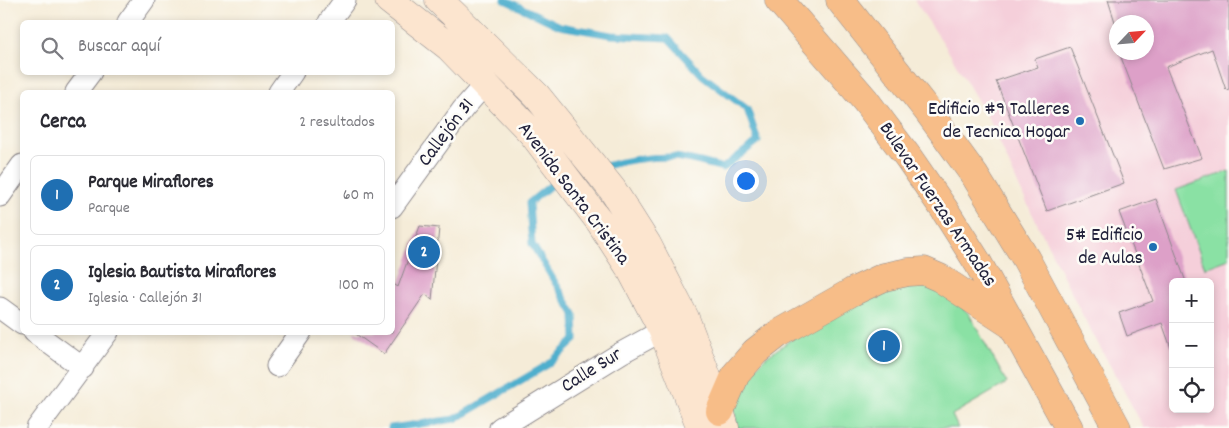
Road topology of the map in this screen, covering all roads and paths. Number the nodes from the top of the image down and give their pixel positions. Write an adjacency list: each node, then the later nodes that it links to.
1 (144, 0): 7 (street)
2 (345, 0): 8 (street)
3 (389, 0): 11 (street, Avenida Santa Cristina)
4 (439, 0): 19 (street, Avenida Santa Cristina)
5 (779, 0): 20 (highway, Bulevar Fuerzas Armadas)
6 (840, 0): 30 (highway)
7 (129, 20)
8 (330, 20)
9 (89, 75): 12 (street)
10 (291, 75): 13 (street)
11 (485, 84): 16 (street, Callejón 31); 19 (street, Avenida Santa Cristina)
12 (78, 90)
13 (280, 90)
14 (20, 169): 15 (street)
15 (0, 196)
16 (395, 203)
17 (0, 308): 18 (street)
18 (20, 323)
19 (674, 323): 26 (street, Avenida Santa Cristina); 28 (street, Calle Sur)
20 (1015, 327): 26 (highway); 29 (highway, Bulevar Fuerzas Armadas)
21 (38, 335): 25 (street)
22 (106, 335): 25 (street)
23 (299, 335): 24 (street)
24 (276, 366)
25 (83, 368): 27 (street)
26 (711, 422)
27 (37, 428)
28 (500, 428)
29 (1069, 428)
30 (1117, 428)

